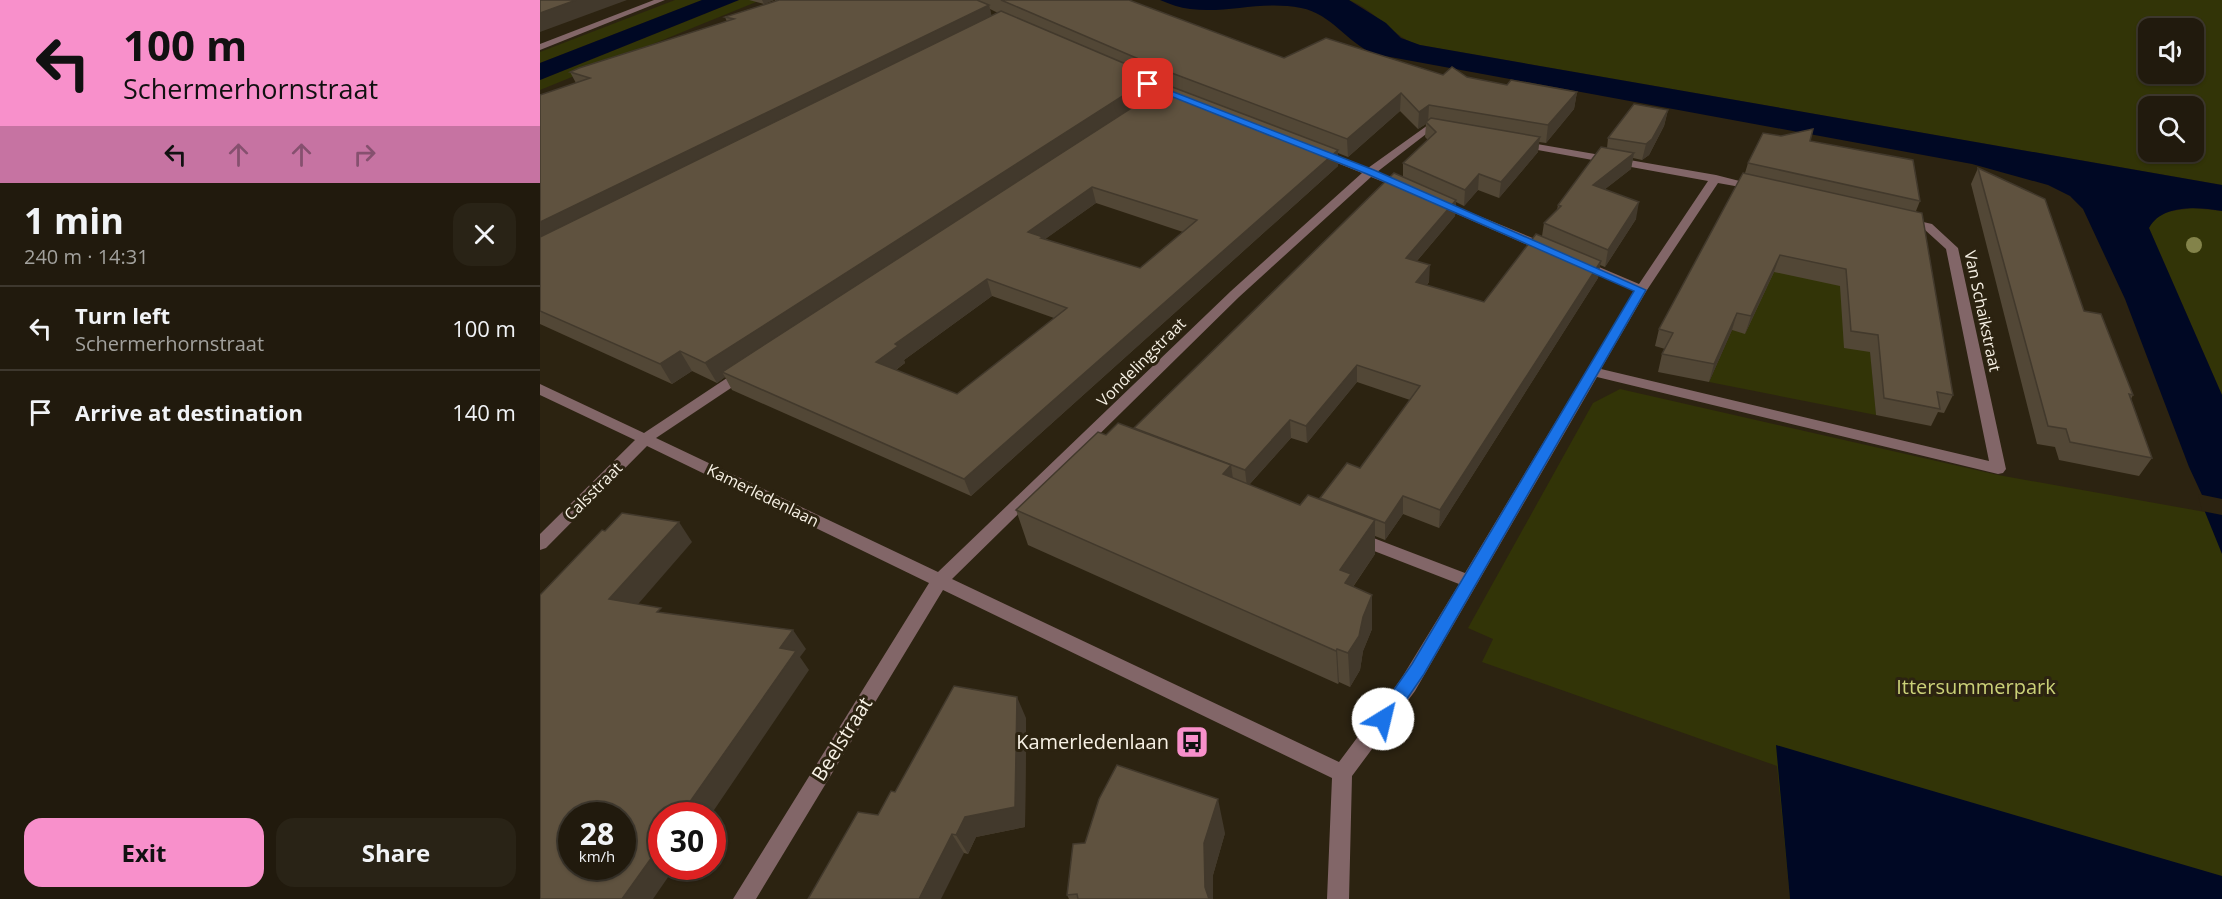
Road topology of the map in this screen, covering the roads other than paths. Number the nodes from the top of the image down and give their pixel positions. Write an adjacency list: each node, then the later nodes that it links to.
1 (662, 0): 2 (street)
2 (540, 46)
3 (1451, 132): 6 (street)
4 (1509, 142): 7 (street)
5 (1306, 147): 6 (street)
6 (1370, 172): 9 (street); 21 (street, Vondelingstraat)
7 (1716, 178): 8 (street); 14 (street)
8 (1772, 190)
9 (1413, 191)
10 (1424, 196): 12 (street)
11 (1894, 218): 16 (street, Van Schaikstraat)
12 (1554, 252)
13 (1565, 257): 14 (street)
14 (1641, 290): 16 (street)
15 (754, 366): 18 (street, Calsstraat)
16 (1593, 372): 22 (street)
17 (540, 389): 18 (street, Kamerledenlaan)
18 (645, 439): 20 (street, Calsstraat); 21 (street, Kamerledenlaan)
19 (1347, 534): 22 (street)
20 (540, 544)
21 (940, 580): 23 (street, Kamerledenlaan); 24 (street, Beelstraat)
22 (1469, 581): 23 (street)
23 (1342, 773): 25 (street)
24 (744, 899)
25 (1338, 899)

